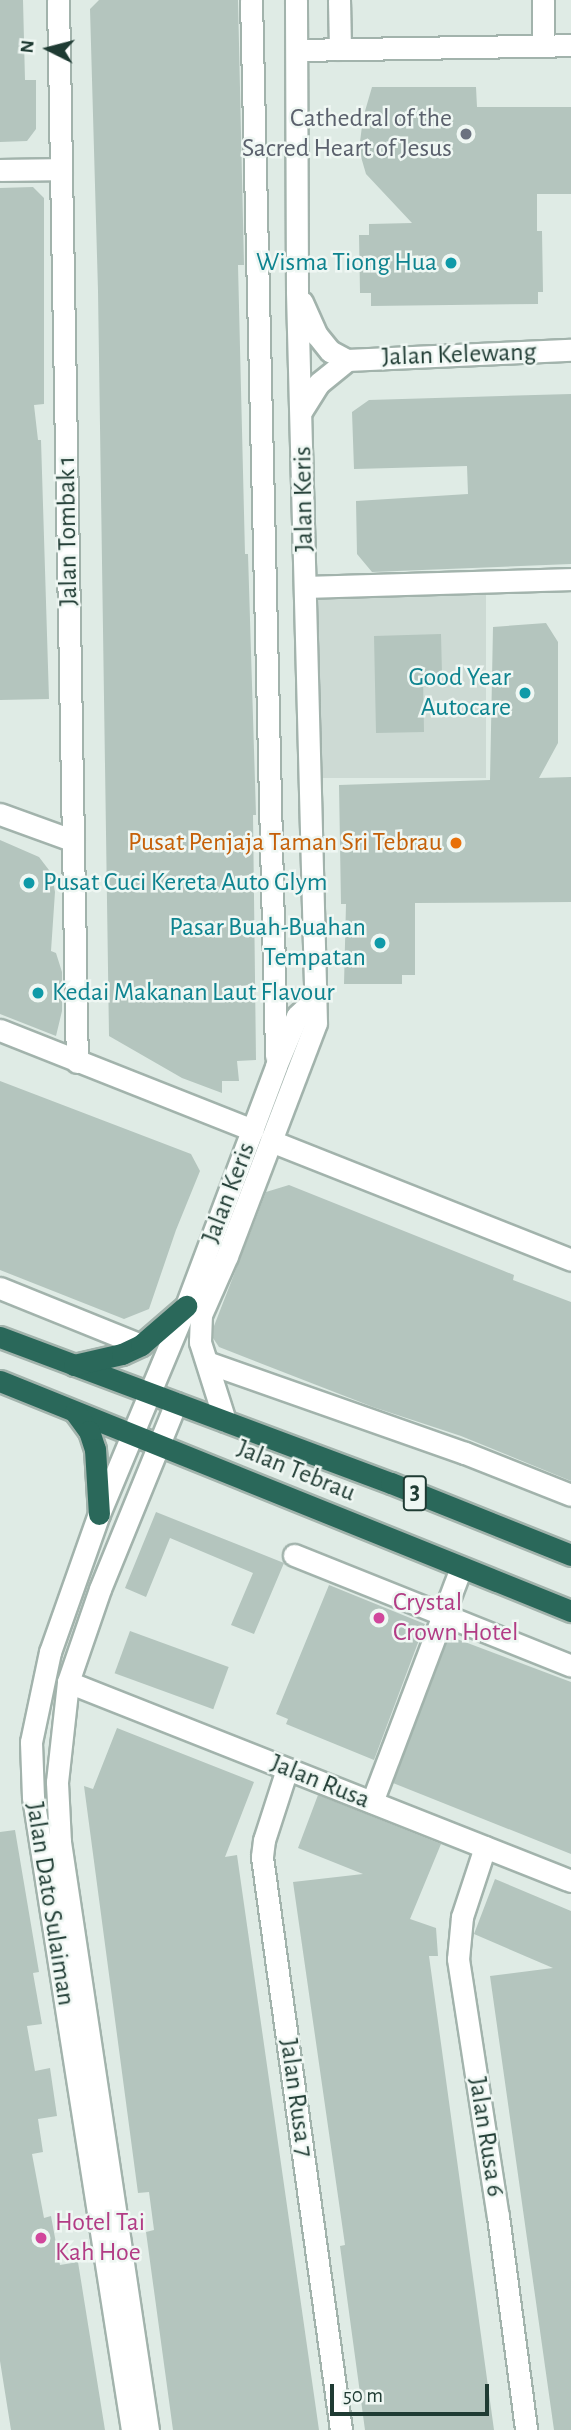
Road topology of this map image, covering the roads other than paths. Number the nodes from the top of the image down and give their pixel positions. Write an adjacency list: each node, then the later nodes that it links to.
1 (58, 0): 10 (street, Jalan Tombak 1)
2 (251, 0): 23 (street)
3 (296, 0): 9 (street, Jalan Keris)
4 (339, 0): 8 (street)
5 (543, 0): 7 (street)
6 (571, 45): 7 (street)
7 (543, 46): 8 (street)
8 (340, 49): 9 (street)
9 (297, 50): 12 (street, Jalan Keris)
10 (61, 169): 11 (street); 19 (street, Jalan Tombak 1)
11 (0, 170)
12 (297, 291): 14 (street, Jalan Kelewang); 15 (street, Jalan Keris)
13 (571, 350): 14 (street, Jalan Kelewang)
14 (346, 360): 15 (street, Jalan Kelewang)
15 (302, 410): 17 (street, Jalan Keris)
16 (571, 579): 17 (street)
17 (306, 587): 20 (street, Jalan Keris)
18 (0, 814): 19 (street)
19 (72, 840): 22 (street, Jalan Tombak 1)
20 (316, 998): 23 (street, Jalan Keris); 24 (street, Jalan Keris)
21 (0, 1031): 22 (street)
22 (77, 1062): 24 (street)
23 (276, 1066): 24 (street, Jalan Keris)
24 (262, 1135): 25 (street); 27 (street, Jalan Keris); 30 (street, Jalan Keris)
25 (571, 1260)
26 (0, 1288): 29 (street)
27 (186, 1306): 29 (highway); 33 (street, Jalan Keris)
28 (0, 1337): 31 (highway, Jalan Tebrau / 3)
29 (141, 1345): 31 (highway)
30 (209, 1363): 36 (street, Jalan Keris); 39 (street)
31 (74, 1365): 33 (highway, Jalan Tebrau / 3)
32 (0, 1381): 35 (highway, Jalan Tebrau / 3)
33 (151, 1393): 34 (highway, Jalan Tebrau / 3); 37 (street, Jalan Dato Sulaiman)
34 (176, 1403): 36 (highway, Jalan Tebrau / 3); 38 (street, Jalan Dato Sulaiman)
35 (75, 1412): 37 (highway, Jalan Tebrau / 3); 40 (highway)
36 (225, 1421): 42 (highway, Jalan Tebrau / 3)
37 (134, 1435): 38 (highway, Jalan Tebrau / 3); 40 (street, Jalan Dato Sulaiman)
38 (158, 1445): 43 (highway, Jalan Tebrau / 3); 47 (street, Jalan Dato Sulaiman)
39 (571, 1495)
40 (99, 1514): 52 (street, Jalan Dato Sulaiman)
41 (294, 1555): 45 (street)
42 (571, 1555)
43 (461, 1568): 44 (highway, Jalan Tebrau / 3); 45 (street)
44 (571, 1611)
45 (442, 1616): 46 (street); 49 (street)
46 (571, 1666)
47 (68, 1682): 48 (street, Jalan Rusa); 53 (street, Jalan Dato Sulaiman)
48 (287, 1769): 49 (street, Jalan Rusa); 54 (street, Jalan Rusa 7)
49 (372, 1802): 50 (street, Jalan Rusa)
50 (485, 1847): 51 (street, Jalan Rusa); 55 (street, Jalan Rusa 6)
51 (571, 1881)
52 (132, 2430)
53 (148, 2430)
54 (341, 2430)
55 (526, 2430)

